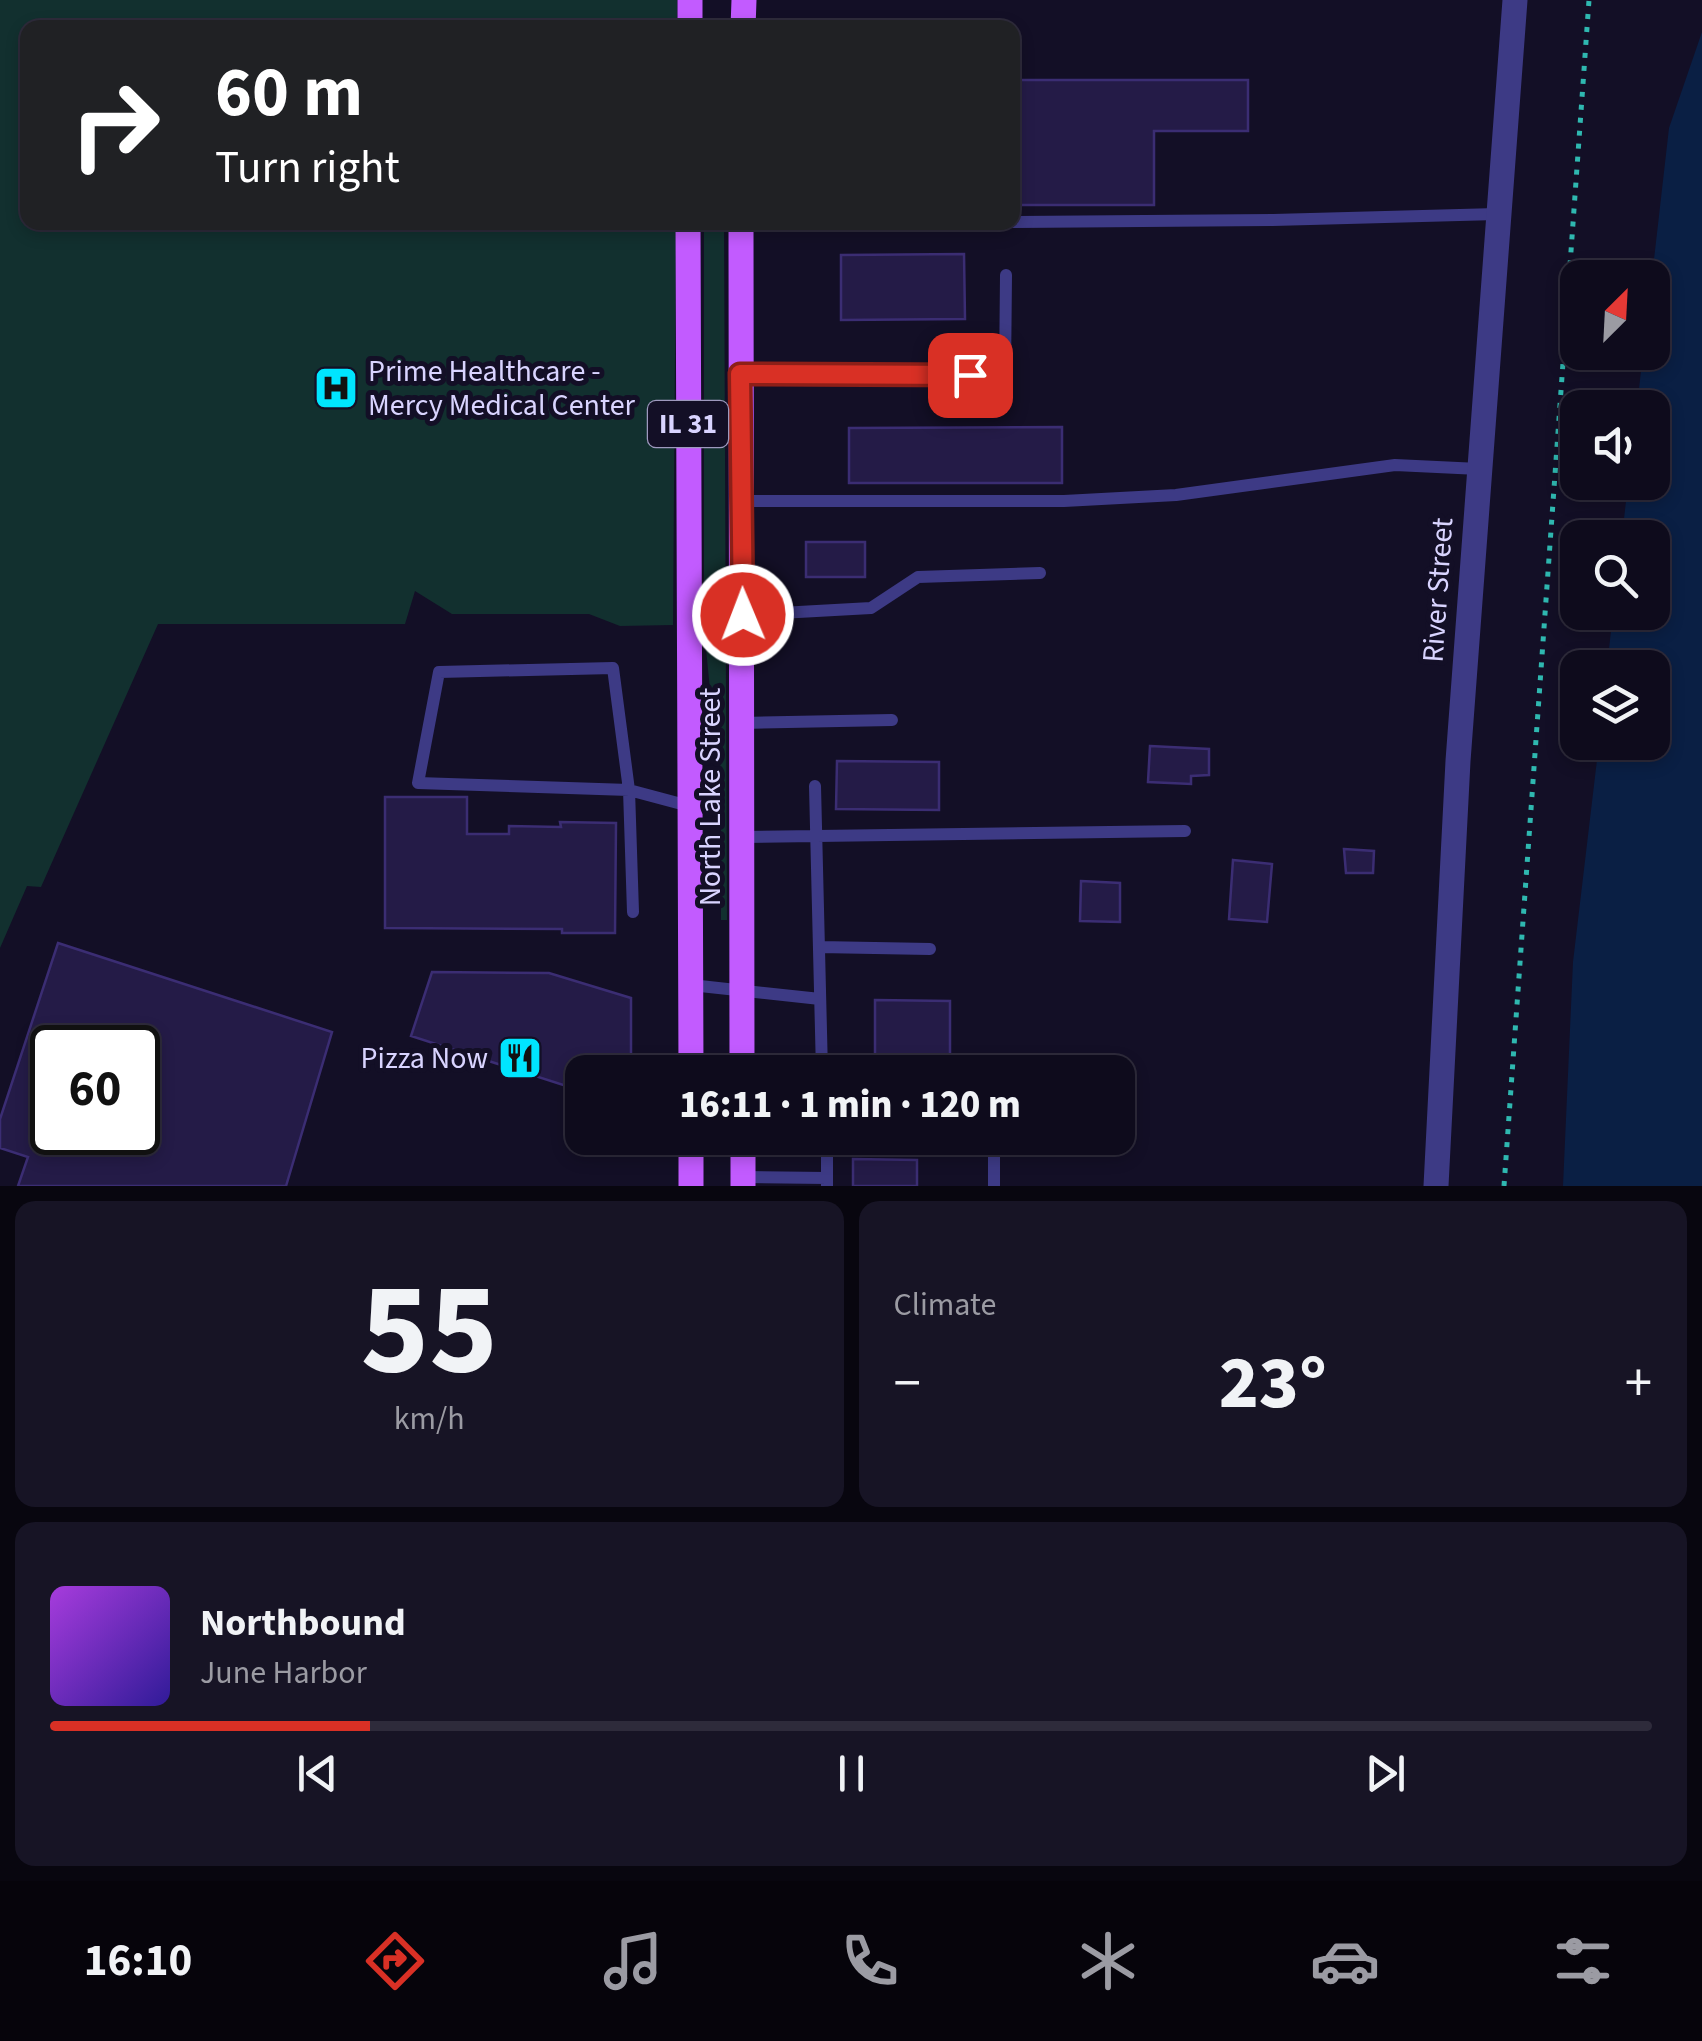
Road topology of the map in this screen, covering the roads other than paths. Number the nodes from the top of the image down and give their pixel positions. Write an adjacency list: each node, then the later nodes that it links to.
1 (1515, 0): 2 (street, River Street)
2 (1497, 214): 3 (lane); 8 (street, River Street)
3 (1020, 222)
4 (688, 230): 16 (main road, North Lake Street / IL 31)
5 (740, 230): 7 (main road, North Lake Street)
6 (1006, 274): 7 (lane)
7 (740, 374): 9 (main road, North Lake Street)
8 (1479, 469): 9 (lane); 35 (street, River Street)
9 (742, 502): 11 (main road, North Lake Street)
10 (1040, 573): 11 (lane)
11 (743, 615): 13 (main road, North Lake Street)
12 (892, 720): 13 (lane)
13 (742, 723): 18 (main road, North Lake Street)
14 (815, 786): 19 (lane)
15 (629, 790): 15 (lane); 16 (lane); 20 (lane)
16 (689, 806): 23 (main road, North Lake Street / IL 31)
17 (1185, 831): 19 (lane)
18 (742, 837): 19 (lane); 24 (main road, North Lake Street)
19 (817, 838): 21 (lane)
20 (632, 912)
21 (819, 948): 22 (lane); 25 (lane)
22 (930, 950)
23 (691, 985): 24 (lane); 26 (main road, North Lake Street / IL 31)
24 (742, 990): 25 (lane); 27 (main road, North Lake Street)
25 (820, 999): 28 (lane)
26 (691, 1055)
27 (742, 1055)
28 (822, 1055)
29 (691, 1155): 33 (main road)
30 (743, 1155): 31 (main road)
31 (743, 1182): 32 (lane)
32 (827, 1182): 34 (lane)
33 (691, 1186)
34 (994, 1186)
35 (1436, 1186)

